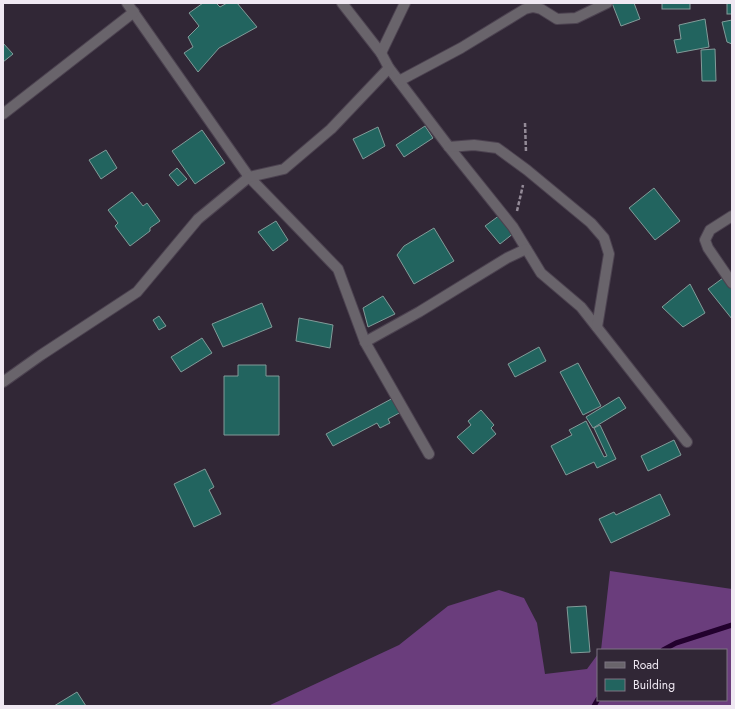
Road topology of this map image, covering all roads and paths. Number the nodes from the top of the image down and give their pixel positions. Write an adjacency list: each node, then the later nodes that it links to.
1 (128, 3): 5 (street)
2 (342, 3): 6 (street)
3 (405, 3): 6 (street)
4 (607, 3): 8 (street)
5 (134, 12): 9 (street); 11 (street)
6 (381, 53): 7 (street)
7 (389, 68): 8 (street); 11 (street)
8 (399, 81): 10 (street)
9 (3, 114)
10 (449, 147): 13 (street); 15 (street)
11 (249, 176): 16 (street); 17 (street)
12 (732, 216): 14 (street)
13 (526, 249): 15 (street); 16 (street)
14 (732, 283)
15 (597, 327): 18 (street)
16 (365, 342): 19 (street)
17 (3, 382)
18 (688, 442)
19 (429, 454)

